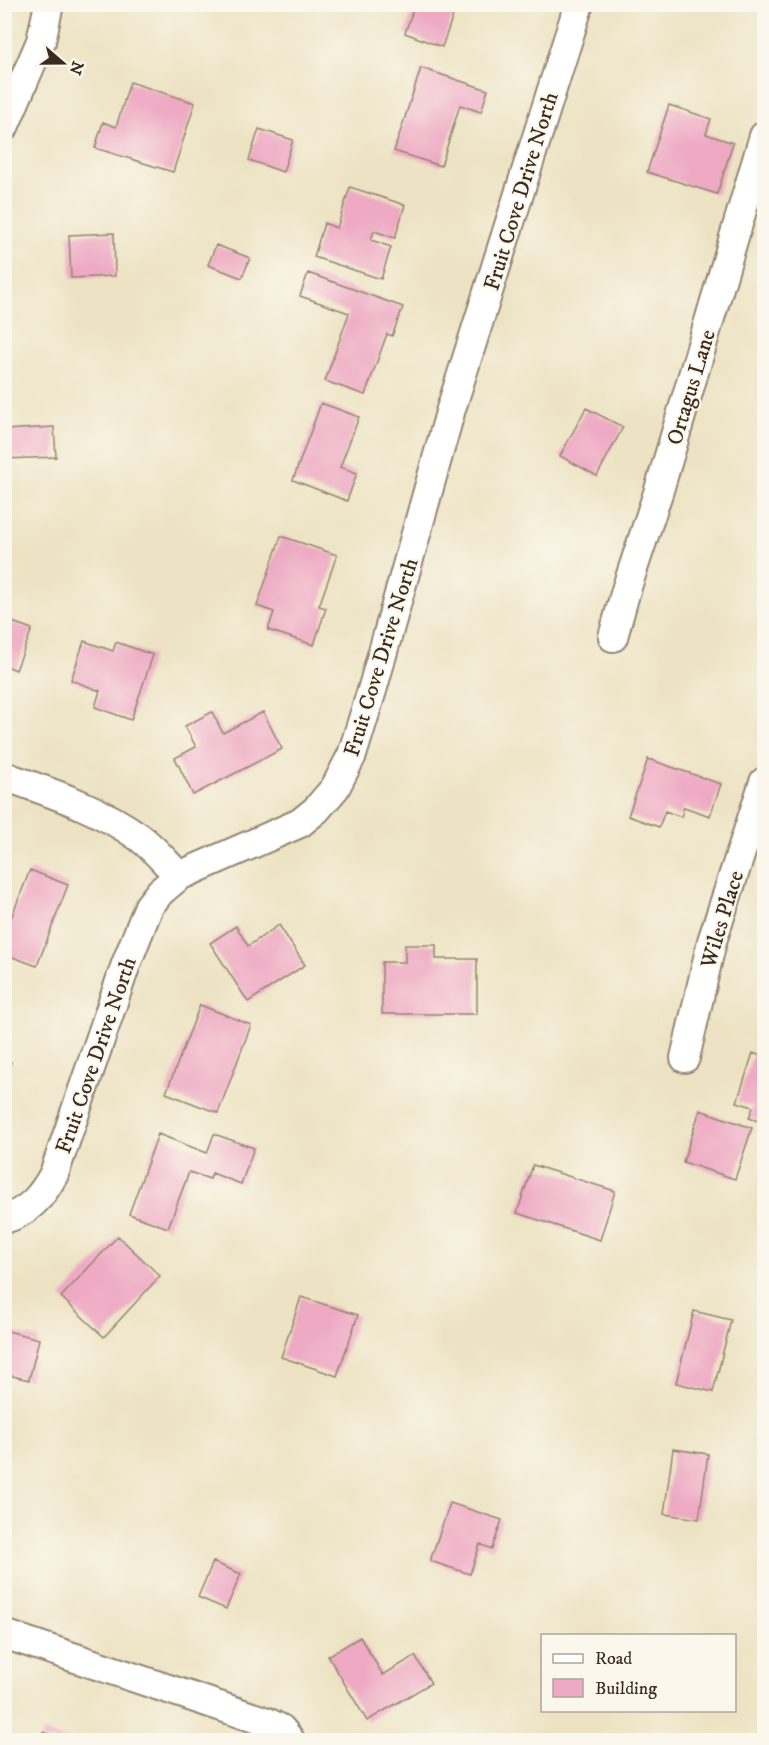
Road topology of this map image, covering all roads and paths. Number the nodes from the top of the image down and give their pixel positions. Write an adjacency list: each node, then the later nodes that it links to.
1 (49, 4): 3 (street)
2 (579, 4): 8 (street, Fruit Cove Drive North)
3 (4, 127)
4 (765, 136): 5 (street, Ortagus Lane)
5 (613, 637)
6 (4, 776): 8 (street)
7 (765, 782): 9 (street, Wiles Place)
8 (179, 876): 10 (street, Fruit Cove Drive North)
9 (685, 1058)
10 (4, 1219)
11 (4, 1634): 12 (street)
12 (290, 1740)

